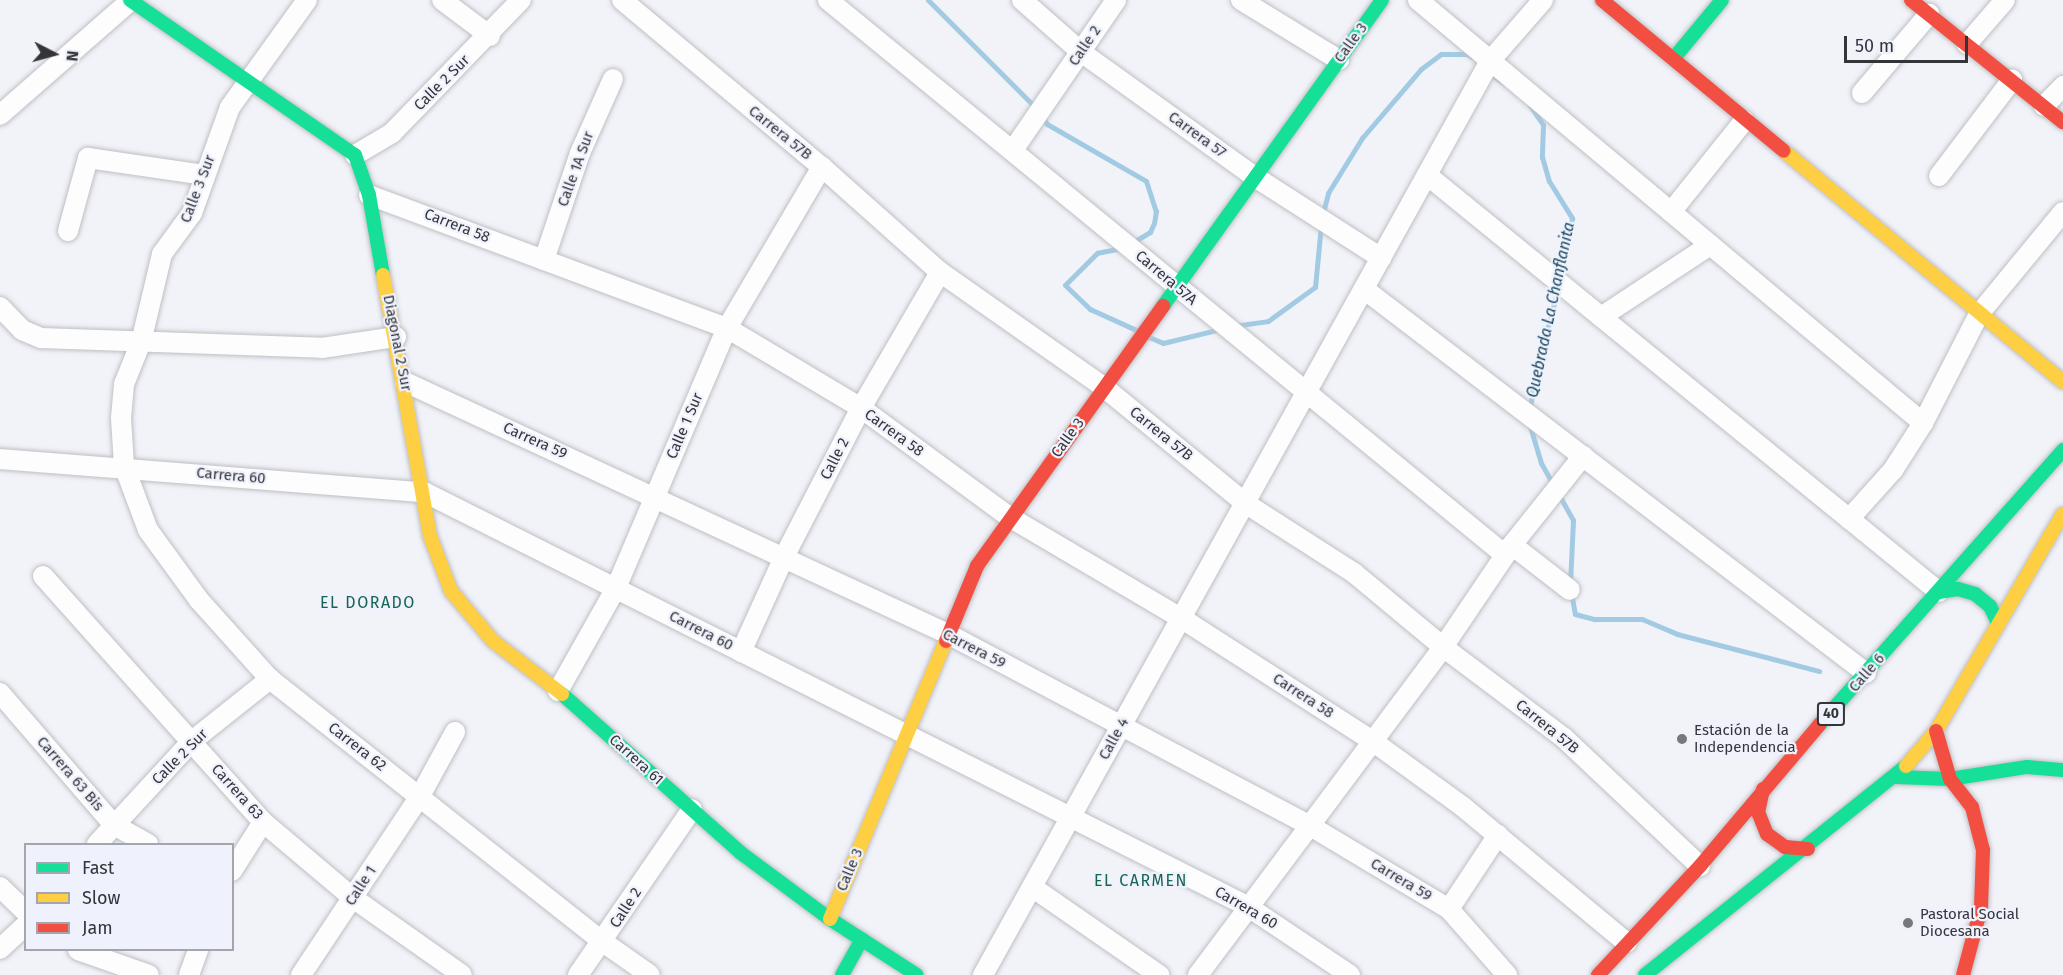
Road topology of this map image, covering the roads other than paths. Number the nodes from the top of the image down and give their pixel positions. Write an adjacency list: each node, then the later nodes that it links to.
1 (130, 0): 25 (main road); 30 (street)
2 (307, 0): 25 (street, Calle 3 Sur)
3 (442, 0): 19 (street)
4 (521, 0): 19 (street, Calle 2 Sur)
5 (622, 0): 36 (street, Carrera 57B)
6 (828, 0): 34 (street, Carrera 57A)
7 (1022, 0): 21 (street, Carrera 57)
8 (1116, 0): 21 (street, Calle 2)
9 (1241, 0): 17 (street)
10 (1382, 0): 23 (main road, Calle 3)
11 (1418, 0): 24 (street)
12 (1543, 0): 24 (street, Calle 4)
13 (1602, 0): 22 (main road)
14 (1722, 0): 22 (main road)
15 (1911, 0): 18 (main road)
16 (2005, 0): 20 (street)
17 (1266, 6): 23 (street)
18 (1929, 14): 20 (main road); 29 (street)
19 (490, 36): 35 (street, Calle 2 Sur)
20 (1967, 44): 27 (main road)
21 (1081, 52): 34 (street, Calle 2); 40 (street, Carrera 57)
22 (1674, 58): 32 (main road)
23 (1339, 60): 40 (main road, Calle 3)
24 (1490, 61): 38 (street, Calle 4); 42 (street)
25 (248, 79): 35 (main road); 37 (street, Calle 3 Sur)
26 (613, 79): 47 (street, Calle 1A Sur)
27 (2012, 80): 31 (main road); 39 (street)
28 (2063, 86): 31 (street)
29 (1862, 93)
30 (3, 106)
31 (2044, 106): 33 (main road)
32 (1744, 121): 42 (street); 52 (main road)
33 (2063, 122)
34 (1013, 150): 49 (street, Carrera 57A)
35 (355, 155): 41 (main road)
36 (822, 167): 48 (street, Carrera 57B); 54 (street, Calle 1 Sur)
37 (204, 175): 44 (street); 56 (street, Calle 3 Sur)
38 (1427, 175): 46 (street, Calle 4); 53 (street)
39 (1939, 176)
40 (1255, 177): 46 (street, Carrera 57); 49 (main road, Calle 3)
41 (369, 195): 47 (street, Carrera 58); 55 (main road, Diagonal 2 Sur)
42 (1671, 212): 45 (street)
43 (2063, 212): 52 (street)
44 (68, 231)
45 (1710, 245): 53 (street); 62 (street)
46 (1381, 258): 50 (street, Calle 4)
47 (544, 260): 54 (street, Carrera 58)
48 (940, 272): 59 (street, Carrera 57B); 61 (street, Calle 2)
49 (1177, 287): 59 (main road, Calle 3); 60 (street, Carrera 57A)
50 (1364, 289): 60 (street, Calle 4); 64 (street)
51 (0, 307): 56 (street)
52 (1979, 314): 58 (main road); 62 (street)
53 (1601, 316): 72 (street)
54 (727, 328): 61 (street, Carrera 58); 68 (street, Calle 1 Sur)
55 (396, 337): 56 (street); 57 (main road, Diagonal 2 Sur)
56 (141, 342): 66 (street, Calle 3 Sur)
57 (405, 382): 67 (main road, Diagonal 2 Sur); 68 (street, Carrera 59)
58 (2063, 382)
59 (1105, 388): 69 (street, Carrera 57B); 71 (main road, Calle 3)
60 (1305, 394): 69 (street, Calle 4); 73 (street, Carrera 57A)
61 (861, 408): 71 (street, Carrera 58); 74 (street, Calle 2)
62 (1923, 423): 72 (street)
63 (2063, 450): 78 (main road, Calle 6 / 40)
64 (1583, 456): 73 (street); 84 (street)
65 (0, 459): 66 (street, Carrera 60)
66 (124, 466): 67 (street, Carrera 60); 85 (street, Carrera 62)
67 (424, 492): 76 (street, Carrera 60); 86 (main road, Carrera 61)
68 (656, 496): 74 (street, Carrera 59); 76 (street, Calle 1 Sur)
69 (1245, 503): 79 (street, Calle 4); 82 (street, Carrera 57B)
70 (2063, 514): 80 (main road)
71 (1011, 518): 79 (street, Carrera 58); 81 (main road, Calle 3)
72 (1849, 519): 78 (street)
73 (1509, 550): 77 (street, Carrera 57A); 82 (street)
74 (784, 557): 81 (street, Carrera 59); 83 (street, Calle 2)
75 (43, 576): 93 (street, Carrera 63)
76 (616, 588): 83 (street, Carrera 60); 86 (street, Calle 1 Sur)
77 (1570, 590)
78 (1939, 592): 80 (main road); 84 (main road, Calle 6 / 40)
79 (1181, 618): 88 (street, Calle 4); 92 (street, Carrera 58)
80 (1998, 623): 89 (main road)
81 (948, 634): 88 (street, Carrera 59); 91 (main road, Calle 3)
82 (1443, 648): 92 (street); 108 (street, Carrera 57B)
83 (741, 652): 91 (street, Carrera 60)
84 (1866, 674): 97 (main road, Calle 6 / 40)
85 (270, 679): 93 (street, Calle 2 Sur); 98 (street, Carrera 62)
86 (558, 691): 99 (main road, Carrera 61)
87 (0, 693): 103 (street, Carrera 63 Bis)
88 (1122, 725): 100 (street, Calle 4); 102 (street, Carrera 59)
89 (1936, 731): 95 (main road); 96 (main road)
90 (455, 732): 98 (street)
91 (907, 735): 100 (street, Carrera 60); 116 (main road, Calle 3)
92 (1371, 740): 102 (street); 104 (street, Carrera 58)
93 (192, 741): 101 (street, Carrera 63); 103 (street, Calle 2 Sur)
94 (2063, 771): 96 (main road)
95 (1896, 777): 96 (main road); 107 (main road)
96 (1950, 779): 139 (main road)
97 (1763, 789): 107 (main road); 108 (main road, Calle 6 / 40)
98 (420, 796): 112 (street, Calle 1); 119 (street, Carrera 62)
99 (692, 809): 116 (main road, Carrera 61); 119 (street, Calle 2)
100 (1071, 817): 111 (street, Calle 4); 113 (street, Carrera 60)
101 (263, 822): 109 (street); 112 (street, Carrera 63)
102 (1307, 824): 113 (street); 114 (street, Carrera 59)
103 (114, 825): 105 (street, Calle 2 Sur); 106 (street, Carrera 63 Bis)
104 (1498, 835): 114 (street); 120 (street, Carrera 58)
105 (99, 843)
106 (146, 843)
107 (1808, 849): 138 (main road)
108 (1700, 866): 120 (main road, Calle 6 / 40)
109 (234, 868)
110 (0, 887): 115 (street)
111 (1032, 887): 132 (street, Calle 4); 133 (street)
112 (353, 898): 126 (street, Calle 1); 127 (street, Carrera 63)
113 (1247, 906): 134 (street); 135 (street, Carrera 60)
114 (1449, 909): 136 (street, Carrera 59)
115 (24, 910)
116 (830, 919): 118 (main road, Carrera 61)
117 (24, 927): 121 (street)
118 (862, 939): 130 (main road); 131 (main road, Carrera 61)
119 (603, 942): 128 (street, Calle 2); 129 (street, Carrera 62)
120 (1627, 944): 137 (main road, Calle 6 / 40)
121 (0, 949)
122 (81, 951): 124 (street)
123 (198, 951): 125 (street)
124 (149, 975)
125 (189, 975)
126 (301, 975)
127 (462, 975)
128 (578, 975)
129 (650, 975)
130 (842, 975)
131 (917, 975)
132 (983, 975)
133 (1159, 975)
134 (1198, 975)
135 (1350, 975)
136 (1507, 975)
137 (1598, 975)
138 (1645, 975)
139 (1963, 975)

